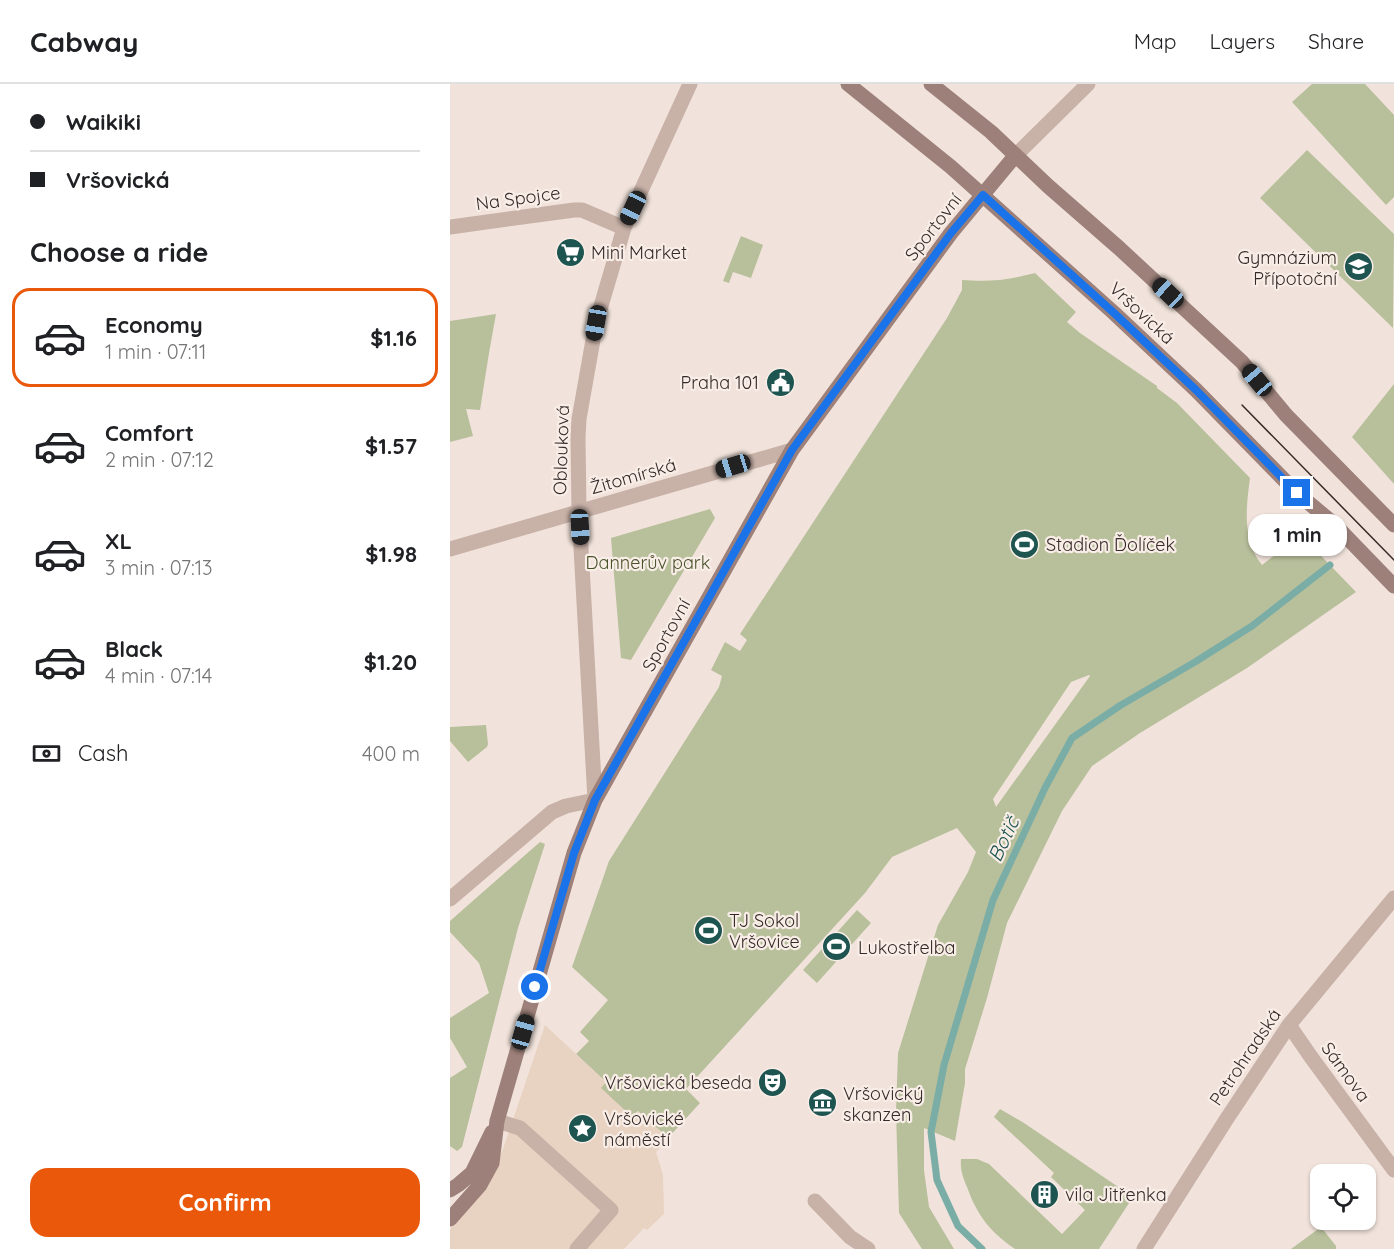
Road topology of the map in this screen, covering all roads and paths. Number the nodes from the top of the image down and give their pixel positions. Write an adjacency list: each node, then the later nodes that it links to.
1 (690, 84): 8 (street, Oblouková)
2 (848, 84): 6 (main road, Vršovická)
3 (931, 84): 5 (main road, Vršovická)
4 (1088, 84): 5 (street, Sportovní)
5 (1016, 156): 6 (main road, Sportovní); 11 (main road, Vršovická)
6 (983, 195): 9 (main road, Sportovní); 13 (main road, Vršovická)
7 (450, 227): 8 (street, Na Spojce)
8 (624, 228): 10 (street, Oblouková)
9 (792, 450): 10 (street, Žitomírská); 14 (main road, Sportovní)
10 (579, 512): 12 (street, Žitomírská); 14 (street, Oblouková)
11 (1394, 525)
12 (450, 549)
13 (1394, 586)
14 (595, 800): 16 (street); 18 (main road, Sportovní)
15 (1394, 898): 17 (street, Petrohradská)
16 (450, 899)
17 (1290, 1025): 19 (street, Sámova); 25 (street, Petrohradská)
18 (497, 1121): 20 (main road); 22 (main road); 23 (street)
19 (1394, 1170)
20 (450, 1190)
21 (814, 1201): 24 (street)
22 (450, 1219)
23 (577, 1249)
24 (868, 1249)
25 (1144, 1249)

